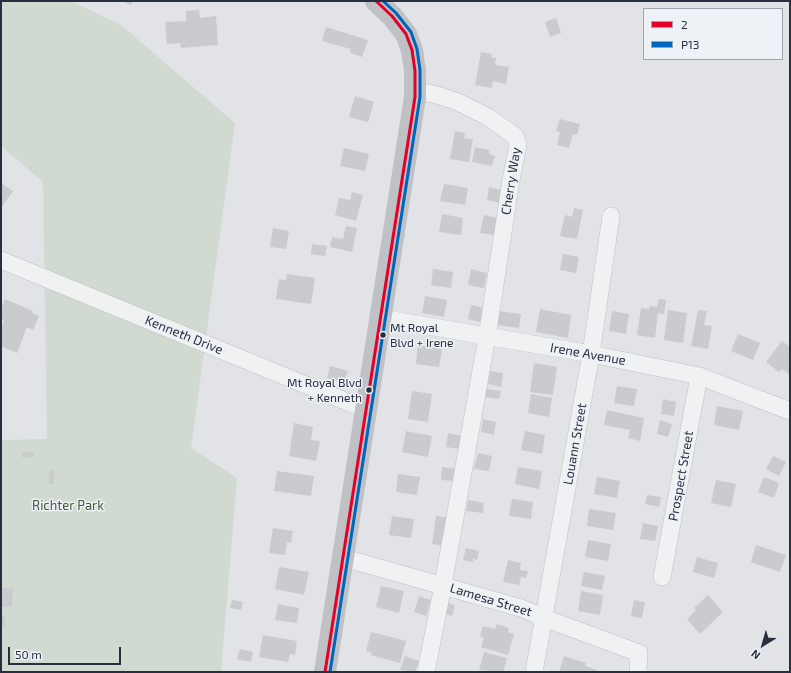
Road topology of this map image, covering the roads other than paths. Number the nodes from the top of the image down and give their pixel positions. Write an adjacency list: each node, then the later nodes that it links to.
1 (376, 1): 2 (main road)
2 (415, 90): 5 (main road); 6 (street, Cherry Way)
3 (610, 216): 7 (street, Louann Street)
4 (1, 260): 9 (street, Kenneth Drive)
5 (381, 318): 6 (street, Irene Avenue); 9 (main road)
6 (487, 337): 7 (street, Irene Avenue); 13 (street, Cherry Way)
7 (591, 354): 8 (street, Irene Avenue); 14 (street, Louann Street)
8 (699, 376): 10 (street, Irene Avenue); 12 (street, Prospect Street)
9 (367, 410): 11 (main road)
10 (790, 411)
11 (344, 558): 13 (street, Lamesa Street); 15 (main road)
12 (662, 577)
13 (443, 585): 14 (street, Lamesa Street); 16 (street, Cherry Way)
14 (544, 618): 17 (street, Louann Street); 18 (street, Lamesa Street)
15 (325, 672)
16 (426, 672)
17 (534, 672)
18 (638, 672)

